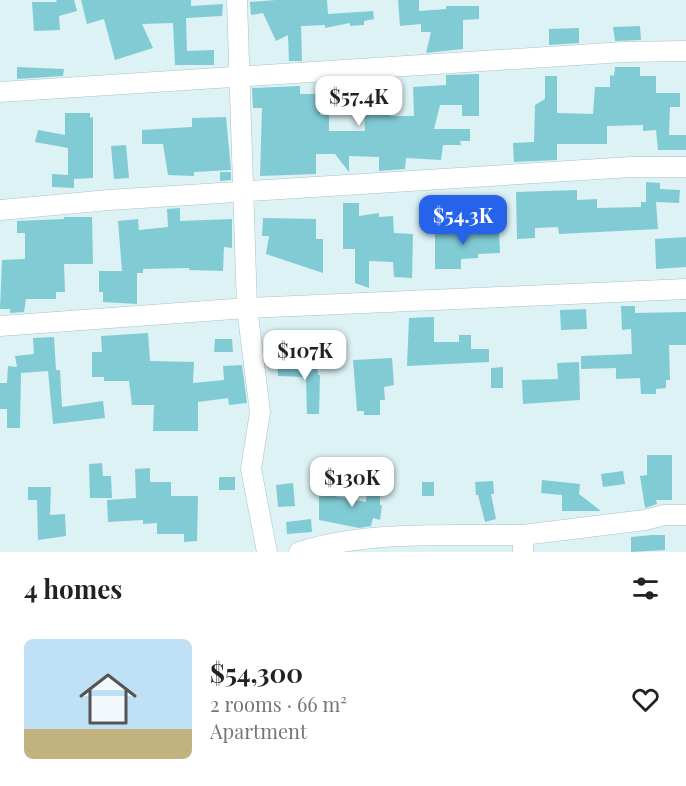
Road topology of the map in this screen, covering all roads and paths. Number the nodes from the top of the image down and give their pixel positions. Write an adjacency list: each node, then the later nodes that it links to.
1 (237, 0): 7 (street)
2 (686, 51): 3 (street)
3 (0, 92)
4 (686, 166): 5 (street)
5 (0, 210)
6 (686, 289): 7 (street)
7 (247, 308): 8 (street); 11 (street)
8 (0, 326)
9 (686, 515): 10 (street)
10 (523, 544): 12 (street)
11 (267, 552)
12 (299, 552)

